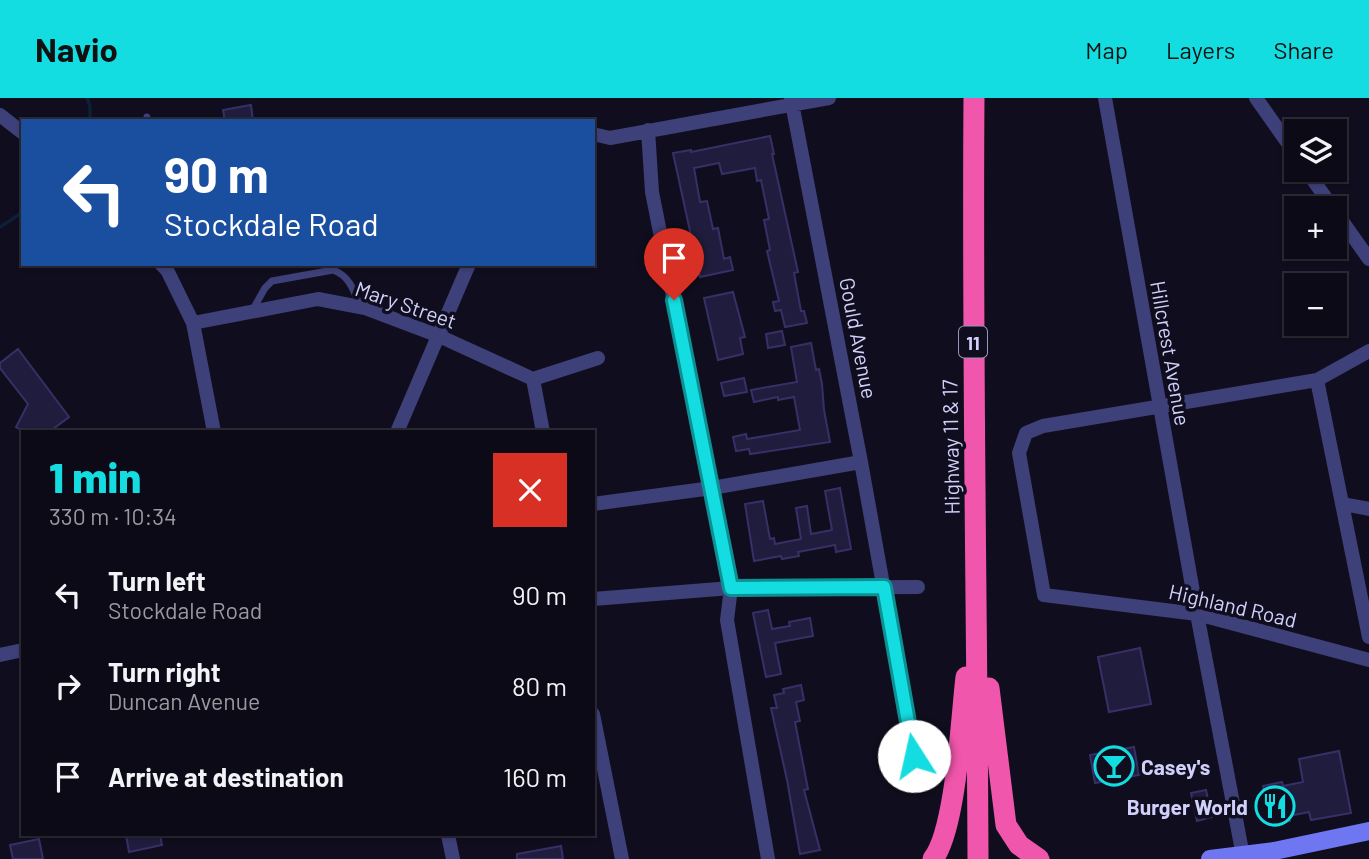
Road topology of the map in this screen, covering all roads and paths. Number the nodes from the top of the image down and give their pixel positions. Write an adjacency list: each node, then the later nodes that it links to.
1 (830, 98): 5 (street)
2 (974, 98): 32 (highway, Highway 11 & 17 / 11)
3 (1105, 98): 23 (street, Hillcrest Avenue)
4 (1256, 98): 10 (street)
5 (792, 102): 7 (street); 27 (street, Gould Avenue)
6 (0, 115): 8 (street)
7 (648, 130): 9 (street); 28 (street)
8 (21, 131)
9 (595, 134)
10 (1284, 138)
11 (1347, 228): 12 (street)
12 (1369, 259)
13 (163, 266): 17 (street)
14 (468, 266): 18 (street)
15 (360, 307): 16 (street, Mary Street); 16 (lane); 18 (street, Mary Street)
16 (252, 312): 17 (street, Mary Street)
17 (193, 323): 24 (street)
18 (439, 336): 21 (street, Mary Street); 25 (street)
19 (1369, 351): 22 (street)
20 (598, 358): 21 (street)
21 (533, 379): 26 (street)
22 (1317, 380): 23 (street); 30 (street)
23 (1159, 406): 37 (street, Hillcrest Avenue); 37 (street, Highland Road)
24 (214, 430)
25 (398, 430)
26 (542, 430)
27 (861, 463): 28 (street); 33 (street, Gould Avenue)
28 (712, 488): 29 (street); 35 (street)
29 (595, 504)
30 (1343, 504): 31 (street); 38 (street)
31 (1369, 509)
32 (977, 585): 51 (highway); 52 (highway, Highway 11 & 17 / 11); 53 (highway, Highway 11 & 17 / 11); 54 (highway)
33 (884, 587): 34 (street); 35 (street); 43 (street, Gould Avenue)
34 (918, 587)
35 (731, 588): 36 (street); 50 (street)
36 (595, 599)
37 (1197, 614): 41 (street, Highland Road); 47 (street, Hillcrest Avenue)
38 (1369, 636)
39 (21, 650): 40 (street)
40 (0, 655)
41 (1369, 660)
42 (595, 724): 49 (street)
43 (918, 780)
44 (1369, 831): 46 (main road)
45 (448, 836): 48 (street)
46 (1275, 855): 47 (main road)
47 (1238, 857): 55 (main road)
48 (453, 859)
49 (622, 859)
50 (768, 859)
51 (933, 859)
52 (966, 859)
53 (978, 859)
54 (1039, 859)
55 (1209, 859)

